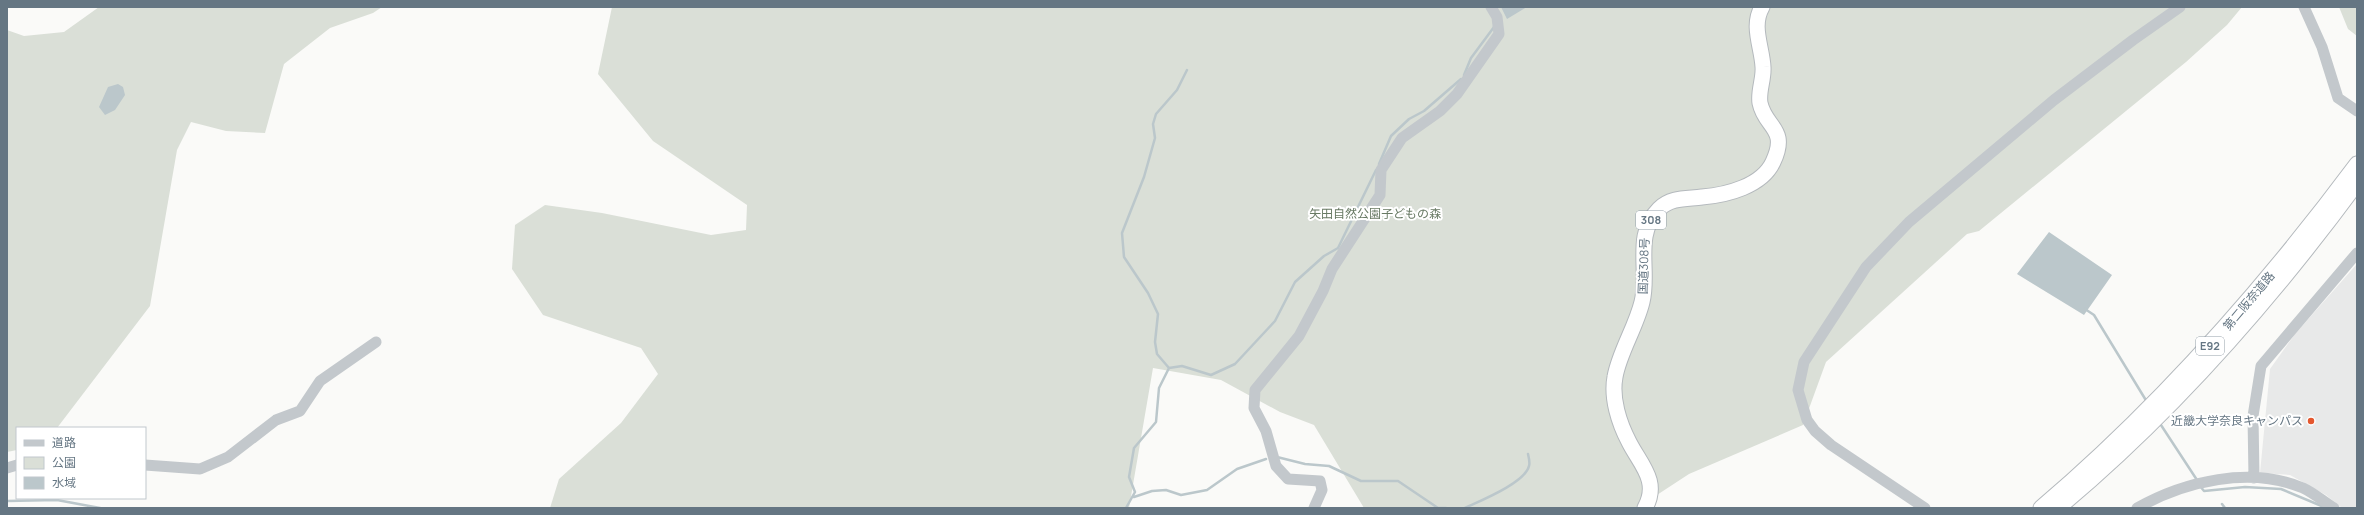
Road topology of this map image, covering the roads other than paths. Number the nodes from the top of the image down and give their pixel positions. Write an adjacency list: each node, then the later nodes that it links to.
1 (1491, 7): 12 (street)
2 (1762, 7): 13 (highway, 国道308号 / 308)
3 (2180, 7): 14 (street)
4 (2304, 7): 5 (street)
5 (2357, 111)
6 (2357, 164): 15 (highway, 第二阪奈道路 / E92)
7 (2357, 183): 16 (highway, 第二阪奈道路 / E92)
8 (2357, 254): 11 (street)
9 (376, 342): 10 (street)
10 (146, 465)
11 (2254, 478): 17 (street); 18 (street)
12 (1314, 508)
13 (1645, 508)
14 (1925, 508)
15 (2041, 508)
16 (2058, 508)
17 (2137, 508)
18 (2334, 508)

